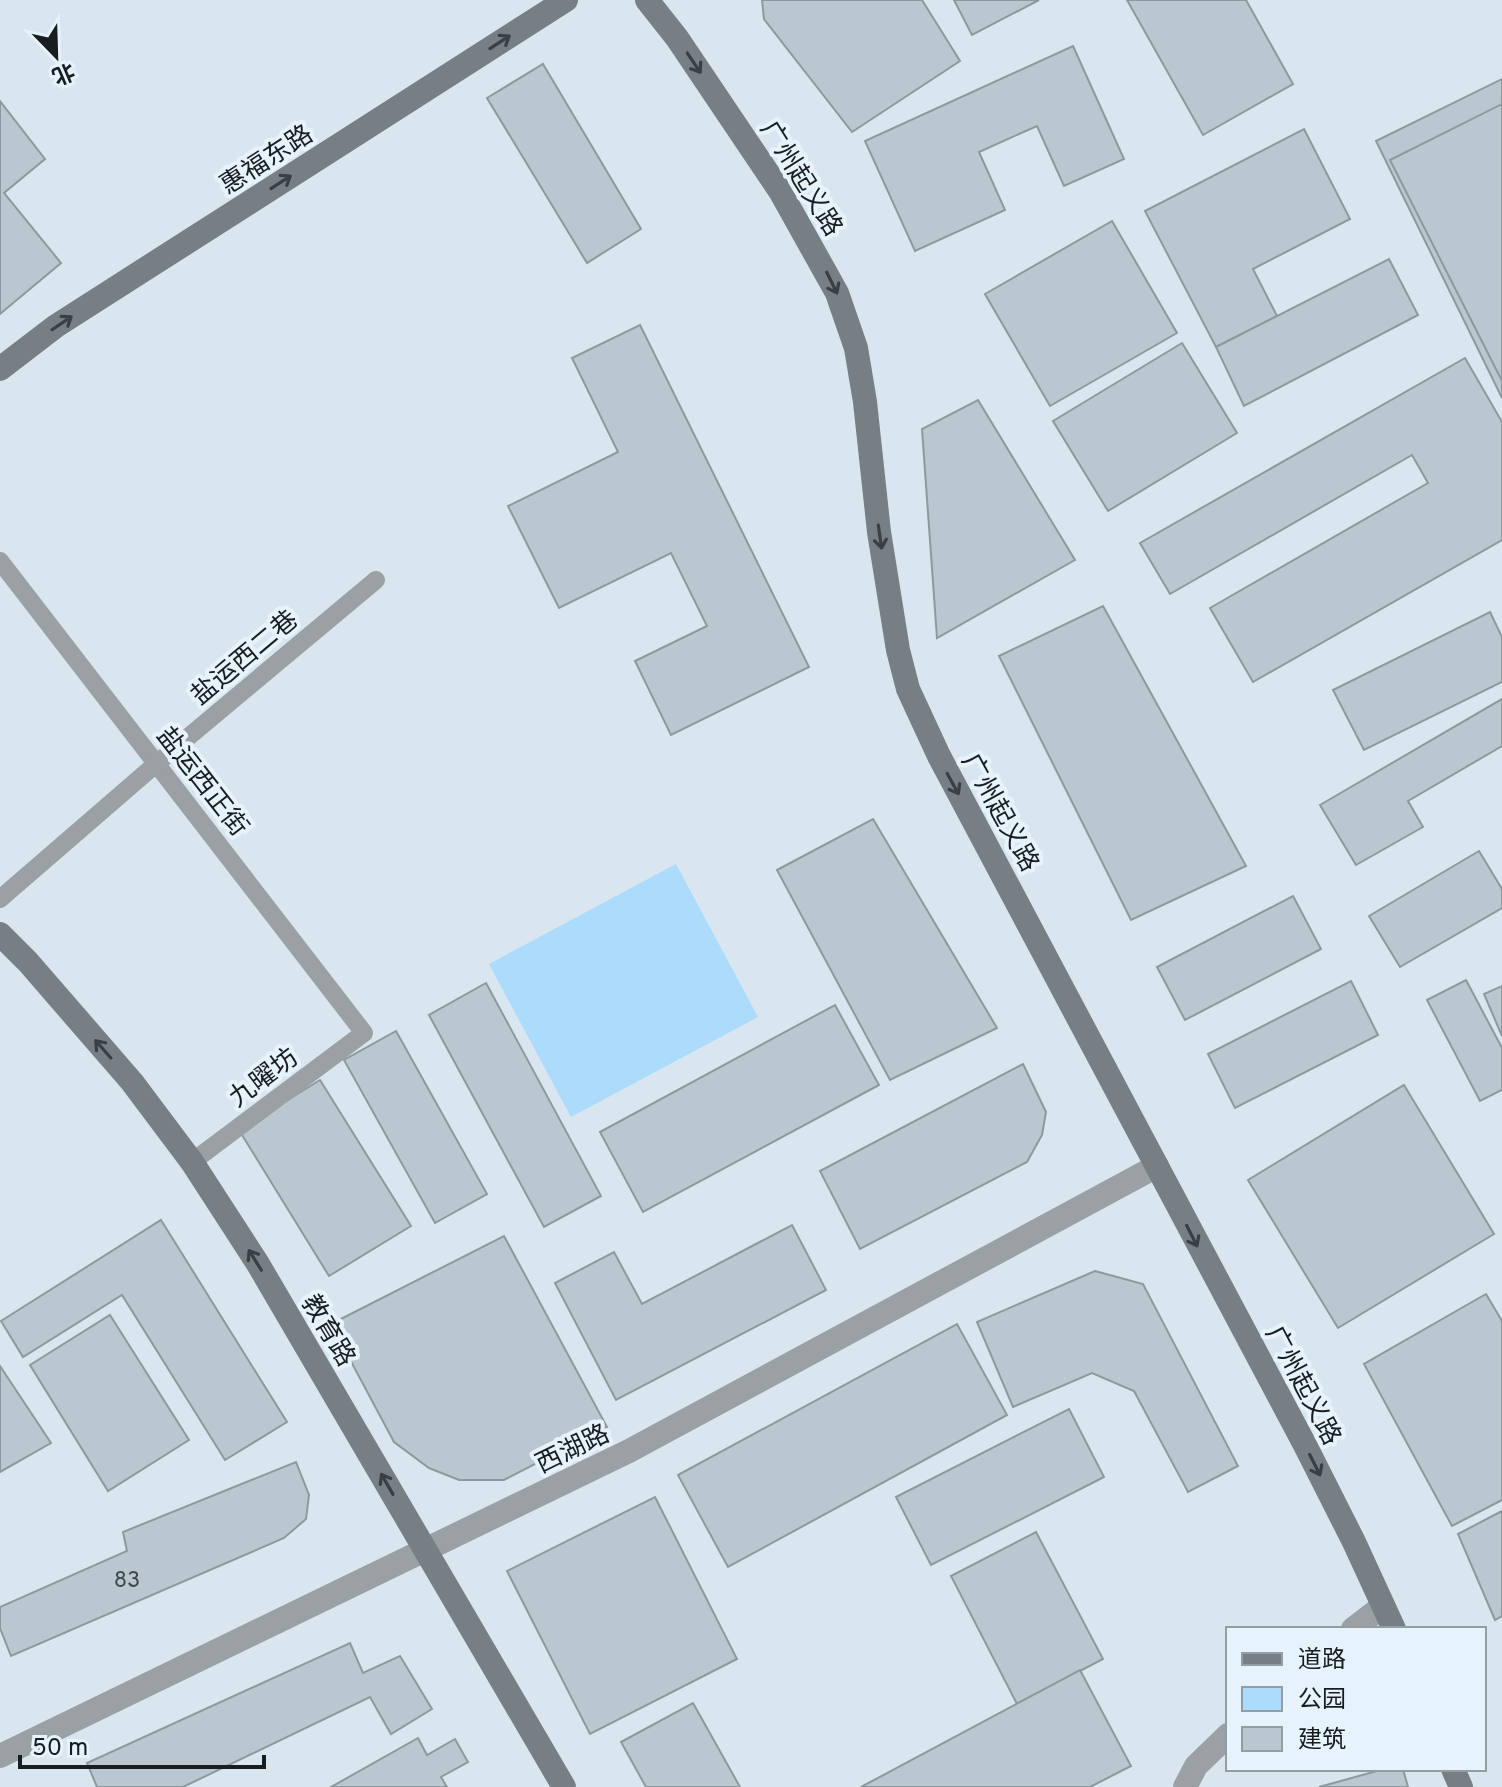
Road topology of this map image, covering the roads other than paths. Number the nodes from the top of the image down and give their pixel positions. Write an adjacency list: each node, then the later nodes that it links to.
1 (566, 0): 3 (main road, 惠福东路, one-way to 1)
2 (647, 0): 11 (main road, 广州起义路, one-way to 11)
3 (0, 369)
4 (0, 561): 6 (lane, 盐运西正街)
5 (376, 580): 6 (lane, 盐运西二巷)
6 (156, 764): 7 (lane, 盐运西二巷); 9 (lane, 盐运西正街)
7 (0, 899)
8 (0, 934): 10 (main road, 教育路, one-way to 8)
9 (364, 1033): 10 (lane, 九曜坊)
10 (192, 1162): 12 (main road, 教育路, one-way to 10)
11 (1157, 1166): 12 (street, 西湖路); 13 (main road, 广州起义路, one-way to 13)
12 (427, 1551): 17 (street, 西湖路); 18 (main road, 教育路)
13 (1383, 1606): 14 (street); 15 (main road, 广州起义路)
14 (1356, 1627)
15 (1393, 1627)
16 (1226, 1737): 19 (street)
17 (0, 1756)
18 (564, 1787)
19 (1185, 1787)

